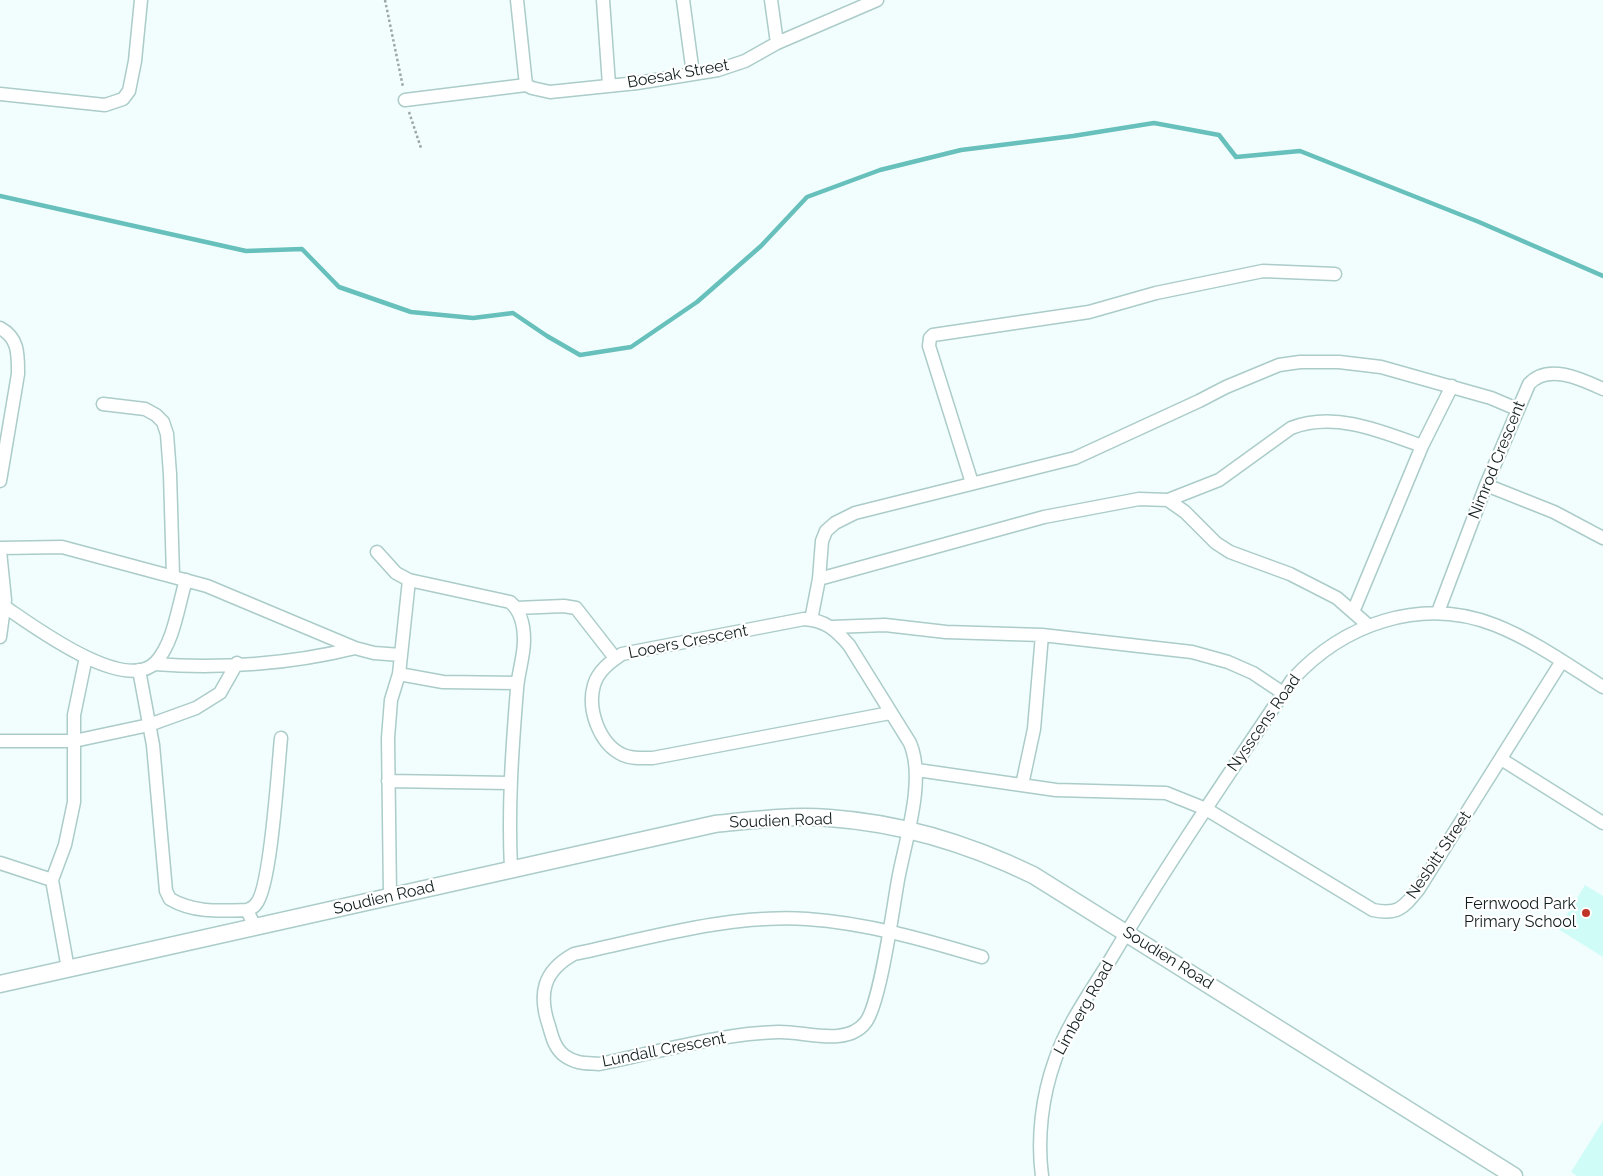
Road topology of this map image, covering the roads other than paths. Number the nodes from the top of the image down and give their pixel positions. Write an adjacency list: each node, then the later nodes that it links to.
1 (141, 0): 11 (street)
2 (517, 0): 9 (street)
3 (602, 0): 10 (street)
4 (683, 0): 8 (street)
5 (771, 0): 7 (street)
6 (877, 0): 7 (street, Boesak Street)
7 (777, 44): 8 (street, Boesak Street)
8 (693, 74): 10 (street, Boesak Street)
9 (526, 85): 10 (street, Boesak Street); 12 (street, Boesak Street)
10 (609, 86)
11 (0, 94)
12 (405, 100)
13 (1335, 274): 21 (street)
14 (0, 328): 20 (street)
15 (1452, 386): 18 (street); 19 (street); 21 (street)
16 (1603, 389): 18 (street, Nimrod Crescent)
17 (103, 404): 27 (street)
18 (1517, 409): 22 (street, Nimrod Crescent)
19 (1422, 446): 23 (street); 33 (street)
20 (0, 481)
21 (972, 483): 28 (street)
22 (1486, 486): 24 (street); 34 (street, Nimrod Crescent)
23 (1168, 500): 28 (street); 33 (street)
24 (1603, 538)
25 (0, 549): 27 (street); 31 (street)
26 (377, 552): 30 (street)
27 (173, 576): 29 (street)
28 (819, 579): 35 (street)
29 (186, 580): 40 (street); 46 (street)
30 (409, 580): 32 (street); 41 (street)
31 (4, 608): 39 (street); 42 (street)
32 (516, 608): 43 (street); 49 (street)
33 (1353, 612): 36 (street)
34 (1438, 612): 36 (street, Nysscens Road); 44 (street, Nysscens Road)
35 (811, 620): 37 (street, Looers Crescent); 43 (street, Looers Crescent)
36 (1369, 626): 51 (street, Nysscens Road)
37 (832, 627): 38 (street); 52 (street, Looers Crescent)
38 (1042, 635): 51 (street); 61 (street)
39 (0, 637)
40 (354, 648): 41 (street); 45 (street)
41 (401, 655): 48 (street)
42 (86, 657): 47 (street); 56 (street)
43 (615, 658): 52 (street, Looers Crescent)
44 (1562, 662): 50 (street, Nysscens Road); 57 (street, Nesbitt Street)
45 (238, 663): 46 (street); 53 (street)
46 (154, 664): 47 (street)
47 (139, 670): 53 (street)
48 (398, 674): 49 (street); 59 (street)
49 (517, 683): 60 (street)
50 (1603, 687)
51 (1283, 693): 62 (street, Nysscens Road)
52 (890, 713): 58 (street, Looers Crescent)
53 (149, 725): 56 (street); 69 (street)
54 (281, 738): 69 (street)
55 (0, 740): 56 (street)
56 (74, 741): 67 (street)
57 (1501, 759): 62 (street, Nesbitt Street); 63 (street)
58 (917, 770): 61 (street, Nesbitt Street); 64 (street, Looers Crescent)
59 (388, 781): 60 (street); 68 (street)
60 (510, 783): 66 (street)
61 (1022, 785): 62 (street, Nesbitt Street)
62 (1206, 809): 72 (street, Nysscens Road)
63 (1603, 823)
64 (907, 829): 66 (street, Soudien Road); 71 (street, Lundall Crescent); 72 (street, Soudien Road)
65 (0, 863): 67 (street)
66 (511, 869): 68 (street, Soudien Road)
67 (52, 880): 74 (street)
68 (390, 896): 70 (street, Soudien Road)
69 (247, 910): 70 (street)
70 (255, 927): 74 (street, Soudien Road)
71 (889, 931): 71 (street, Lundall Crescent); 73 (street)
72 (1127, 932): 76 (street, Limberg Road); 77 (street, Soudien Road)
73 (982, 957)
74 (68, 970): 75 (street, Soudien Road)
75 (0, 984)
76 (1042, 1176)
77 (1514, 1176)

